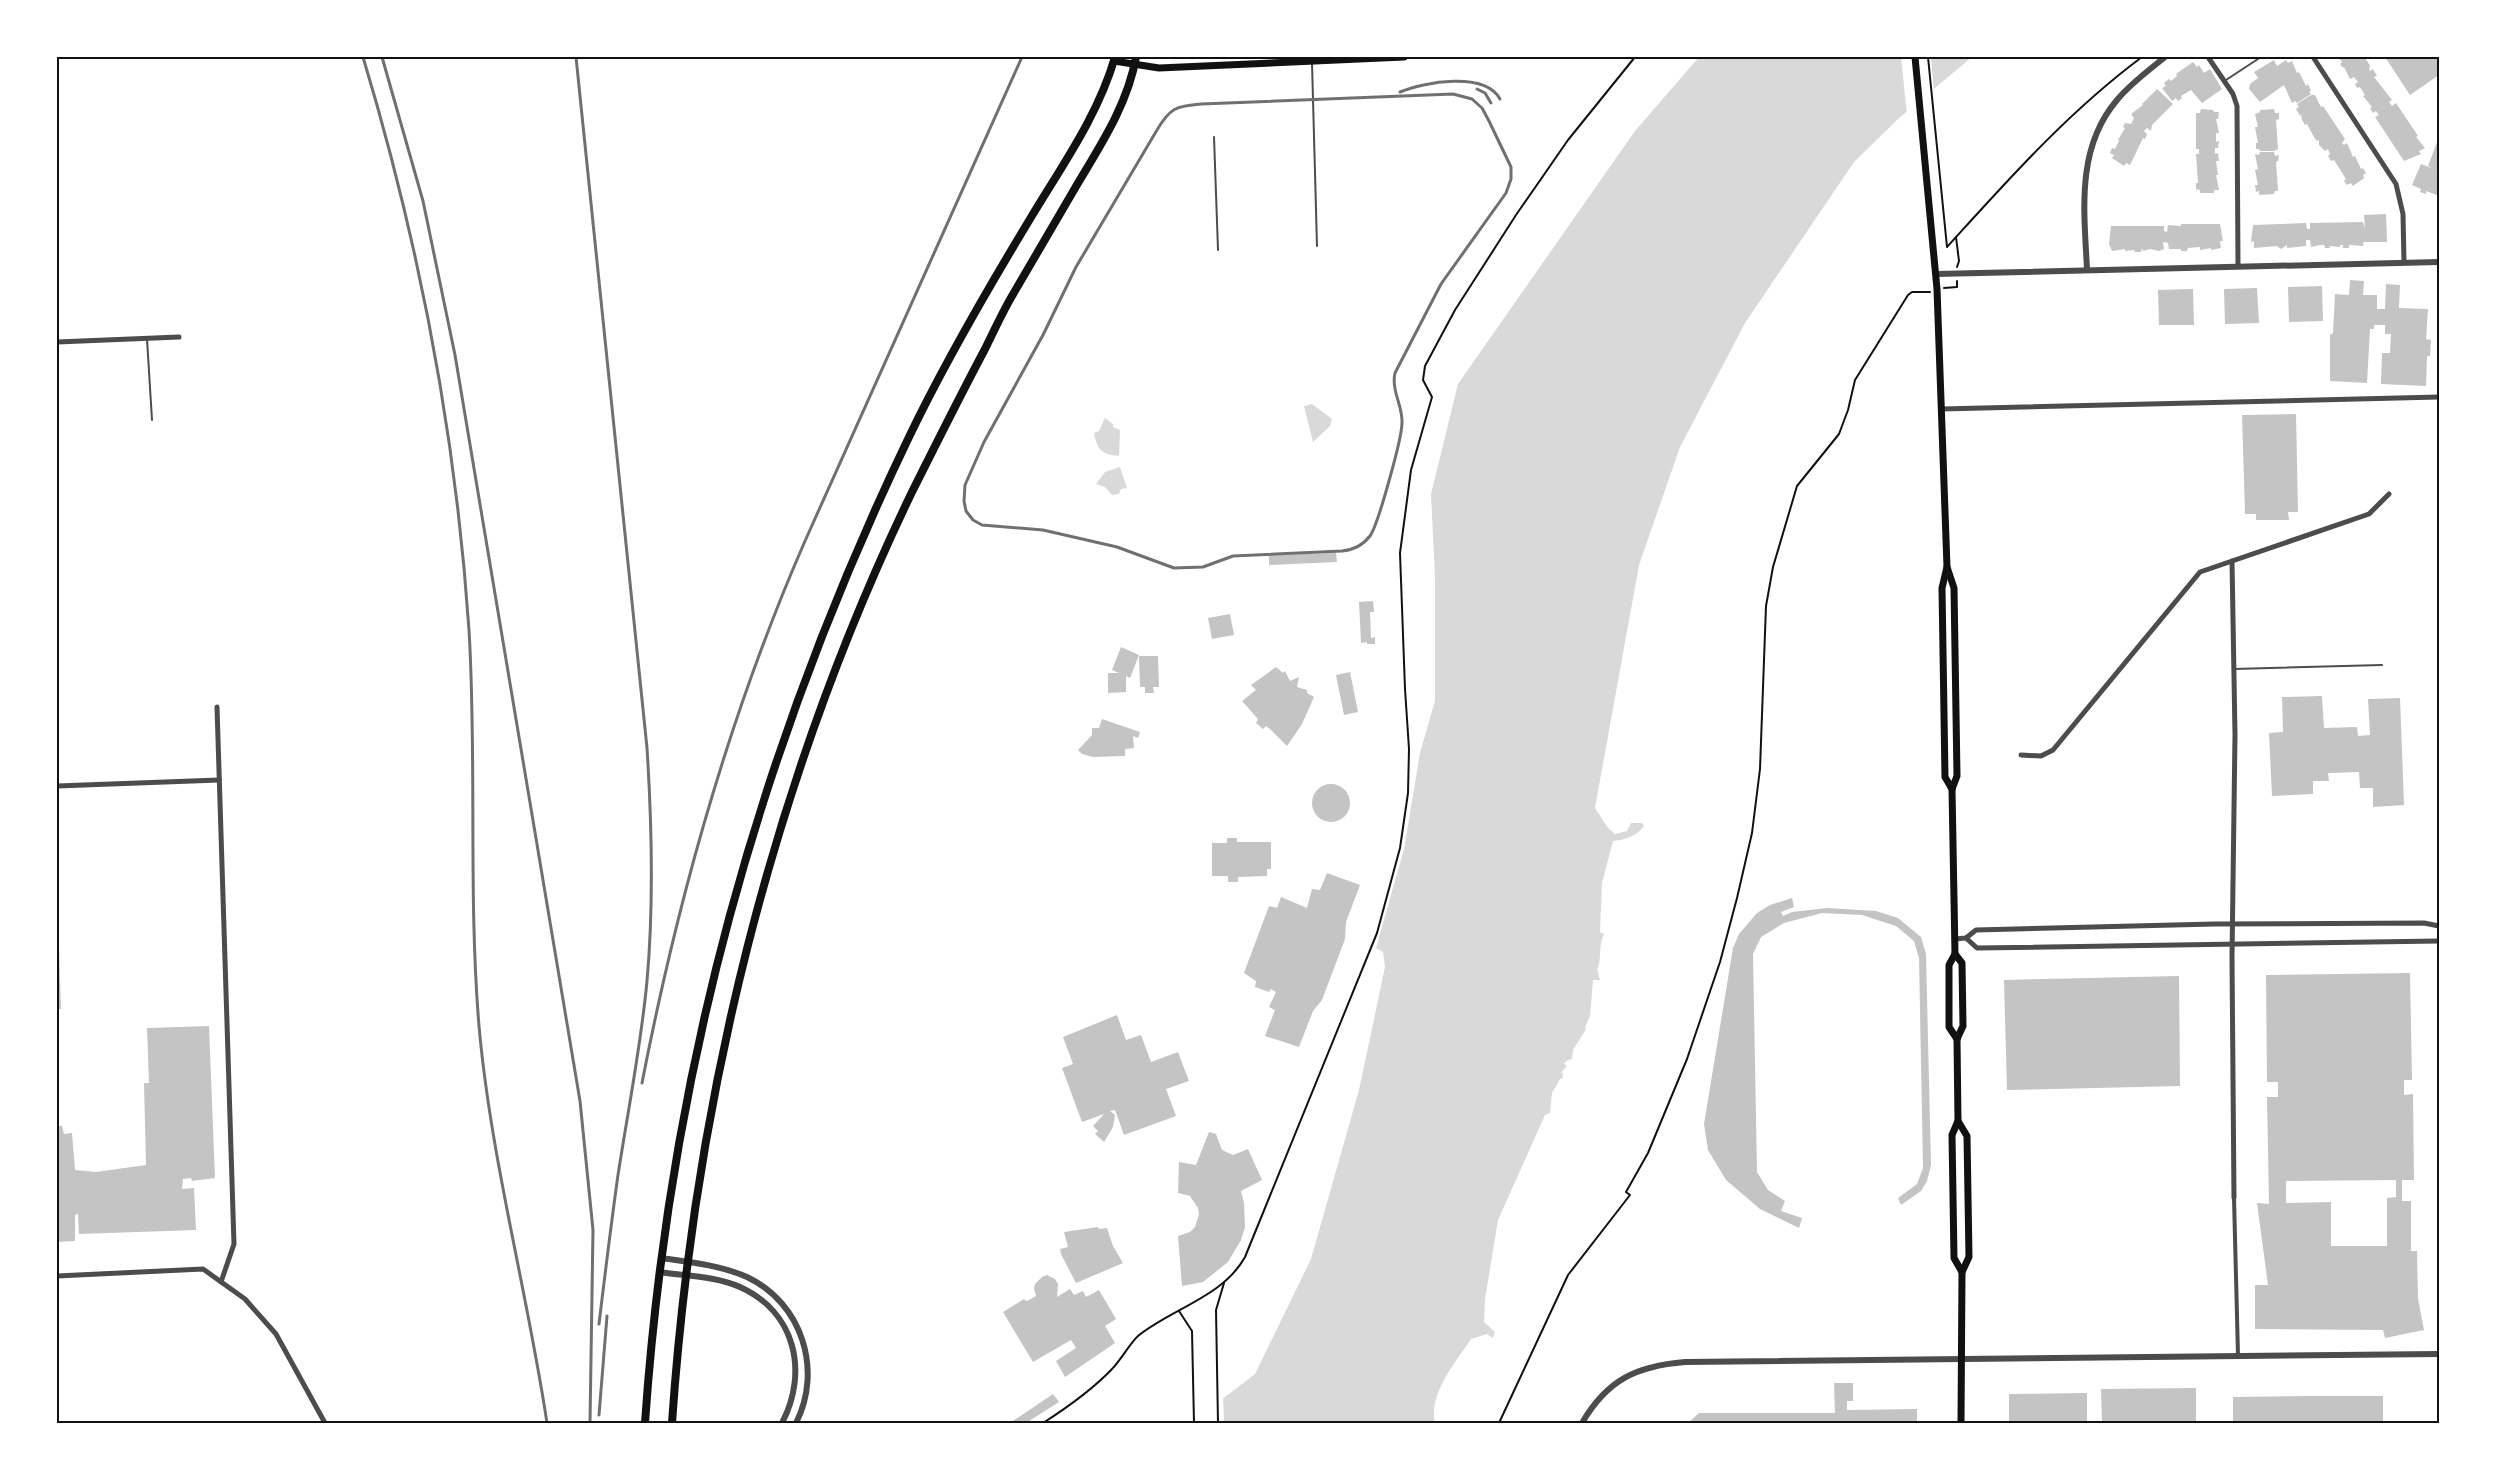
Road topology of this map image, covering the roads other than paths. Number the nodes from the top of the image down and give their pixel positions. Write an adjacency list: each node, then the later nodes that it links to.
1 (1386, 57): 2 (main road); 11 (main road)
2 (1404, 57)
3 (1915, 57): 20 (main road)
4 (2165, 57): 19 (street)
5 (2208, 57): 12 (street)
6 (2261, 57): 12 (lane)
7 (2313, 57): 16 (street)
8 (1114, 59): 10 (main road); 47 (main road)
9 (1268, 60): 10 (main road); 11 (main road)
10 (1136, 61): 48 (main road)
11 (1312, 62): 14 (lane)
12 (2224, 81): 18 (street)
13 (1214, 137): 15 (lane)
14 (1317, 246)
15 (1218, 250)
16 (2404, 262): 17 (street); 18 (street)
17 (2439, 262)
18 (2238, 265): 19 (street)
19 (2087, 269): 20 (street)
20 (1936, 274): 25 (main road)
21 (179, 337): 22 (street)
22 (147, 338): 23 (street); 26 (lane)
23 (57, 342)
24 (2439, 397): 25 (street)
25 (1942, 410): 29 (main road)
26 (152, 420)
27 (2389, 494): 28 (street)
28 (2232, 561): 31 (street); 33 (street)
29 (1947, 567): 36 (main road); 36 (main road)
30 (2382, 665): 31 (lane)
31 (2234, 669): 37 (street)
32 (217, 707): 34 (street)
33 (2021, 755)
34 (219, 780): 35 (street); 53 (street)
35 (57, 786)
36 (1952, 789): 40 (main road)
37 (2233, 924): 38 (street); 39 (street); 42 (street)
38 (2439, 926)
39 (1966, 938): 40 (street); 42 (street)
40 (1954, 939): 43 (main road)
41 (2439, 941): 42 (street)
42 (2232, 943): 46 (street)
43 (1955, 954): 44 (main road); 44 (main road)
44 (1957, 1039): 45 (main road)
45 (1958, 1121): 50 (main road); 50 (main road)
46 (2234, 1198): 55 (street)
47 (661, 1258): 48 (street); 49 (main road)
48 (688, 1262): 52 (main road); 61 (street)
49 (659, 1272): 52 (street); 58 (main road)
50 (1962, 1272): 56 (main road)
51 (57, 1276): 53 (street)
52 (686, 1276): 59 (main road); 60 (street)
53 (221, 1282): 57 (street)
54 (2439, 1354): 55 (street)
55 (2238, 1355): 56 (street)
56 (1961, 1359): 62 (street); 63 (main road)
57 (325, 1423)
58 (645, 1423)
59 (672, 1423)
60 (782, 1423)
61 (796, 1423)
62 (1582, 1423)
63 (1961, 1423)

